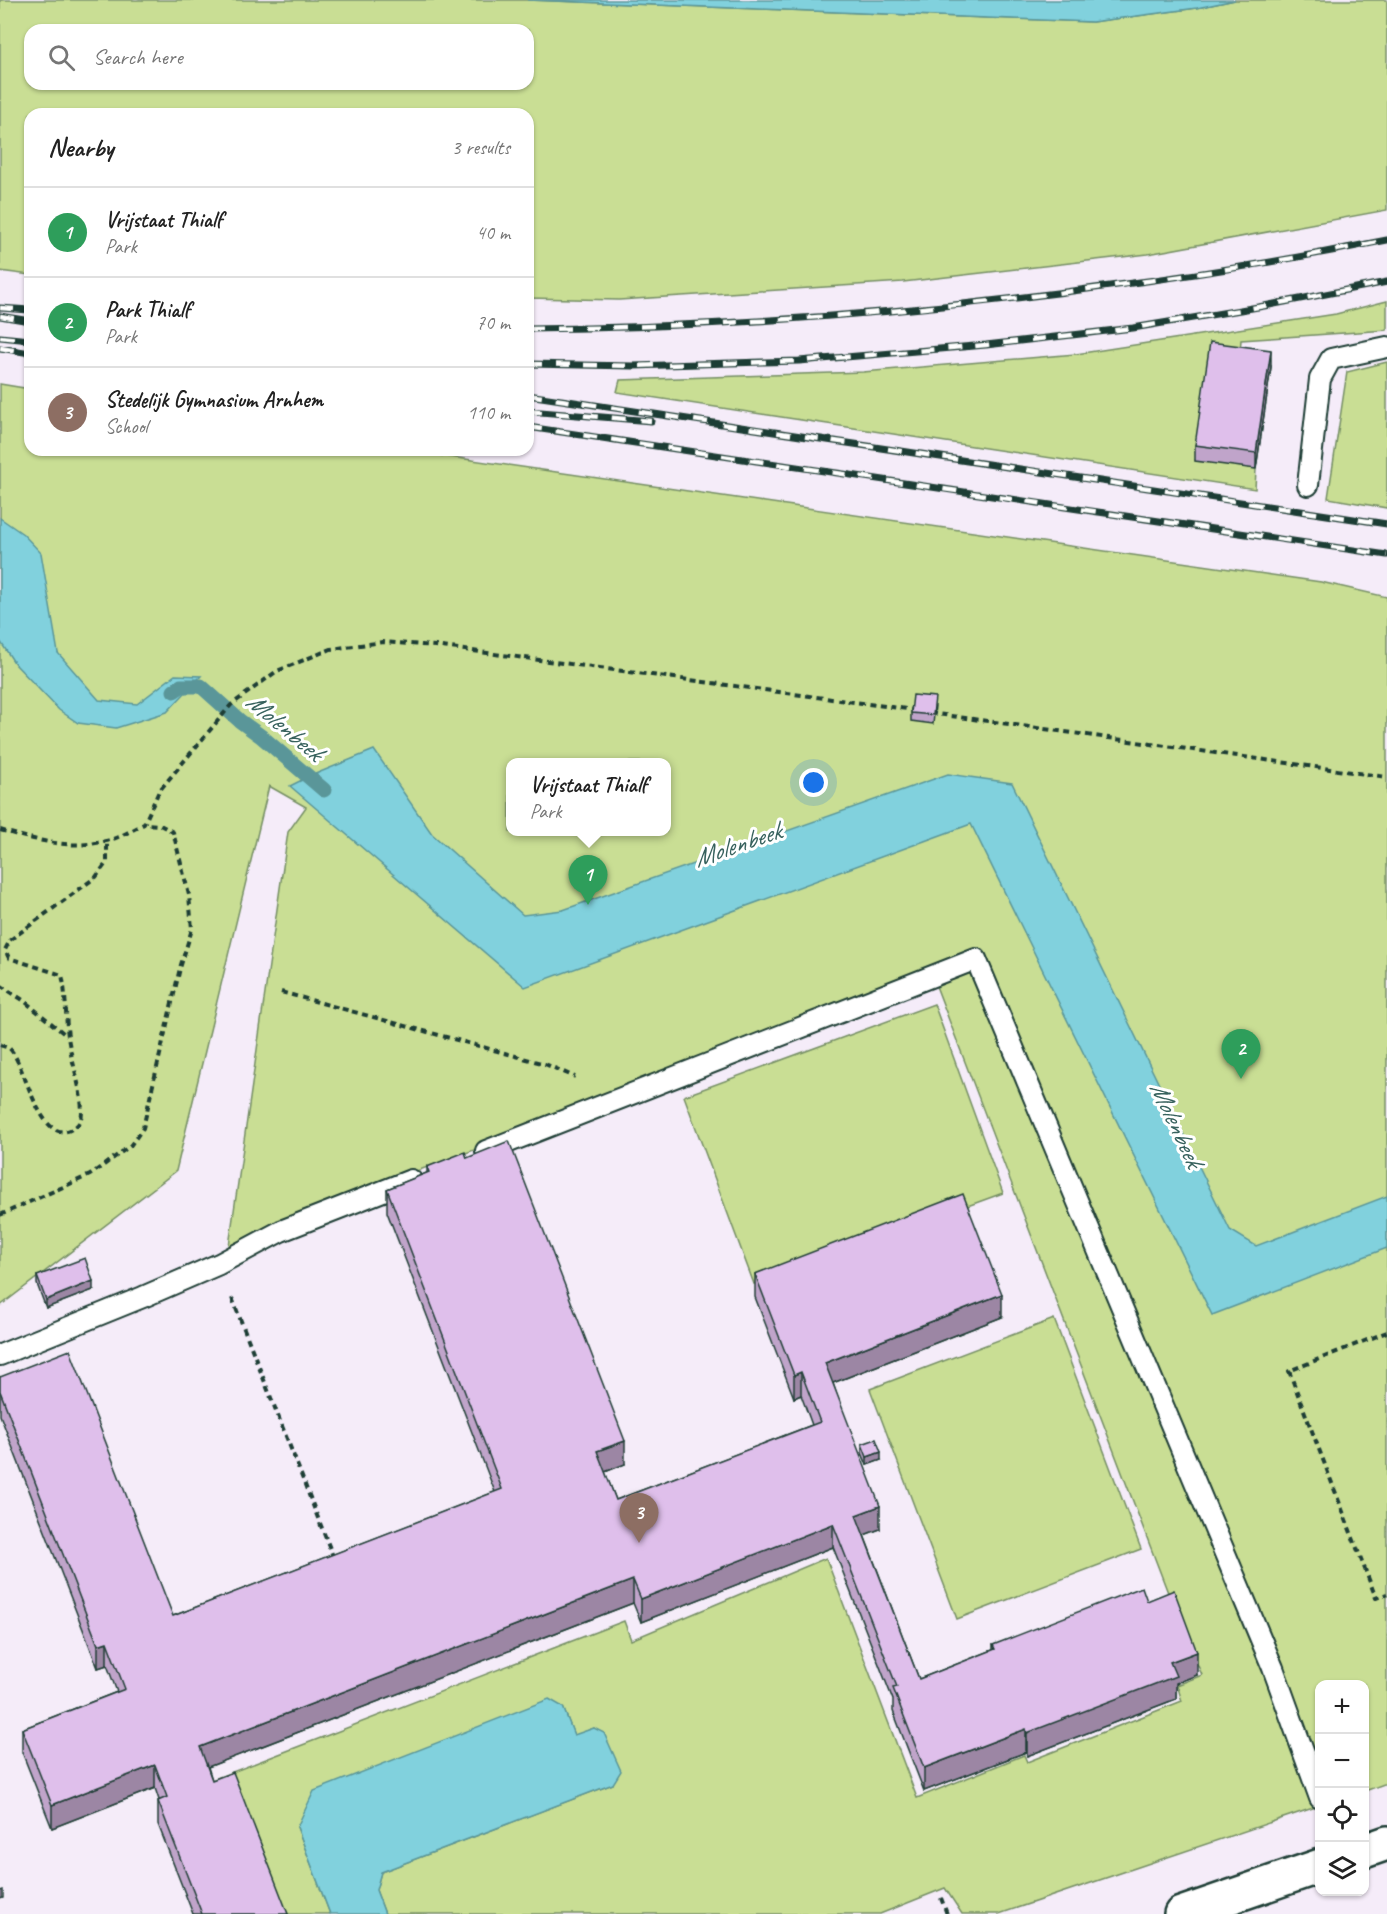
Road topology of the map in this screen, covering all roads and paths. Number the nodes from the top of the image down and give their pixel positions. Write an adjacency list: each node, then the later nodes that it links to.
1 (1387, 347): 2 (lane)
2 (1308, 484)
3 (1387, 777): 4 (path)
4 (144, 824): 6 (path); 14 (path)
5 (0, 830): 6 (path)
6 (107, 841): 9 (path)
7 (0, 985): 9 (path)
8 (281, 992): 11 (path)
9 (68, 1036): 10 (path)
10 (0, 1045)
11 (591, 1109): 12 (lane); 20 (lane)
12 (471, 1157)
13 (426, 1174): 15 (lane)
14 (0, 1215)
15 (219, 1264): 17 (lane); 18 (path)
16 (1387, 1332): 19 (path)
17 (0, 1355)
18 (335, 1563)
19 (1387, 1594)
20 (1316, 1788)
21 (1387, 1843): 22 (street)
22 (1369, 1850)
23 (1315, 1868): 26 (street)
24 (941, 1898): 25 (path)
25 (947, 1914)
26 (1181, 1914)

